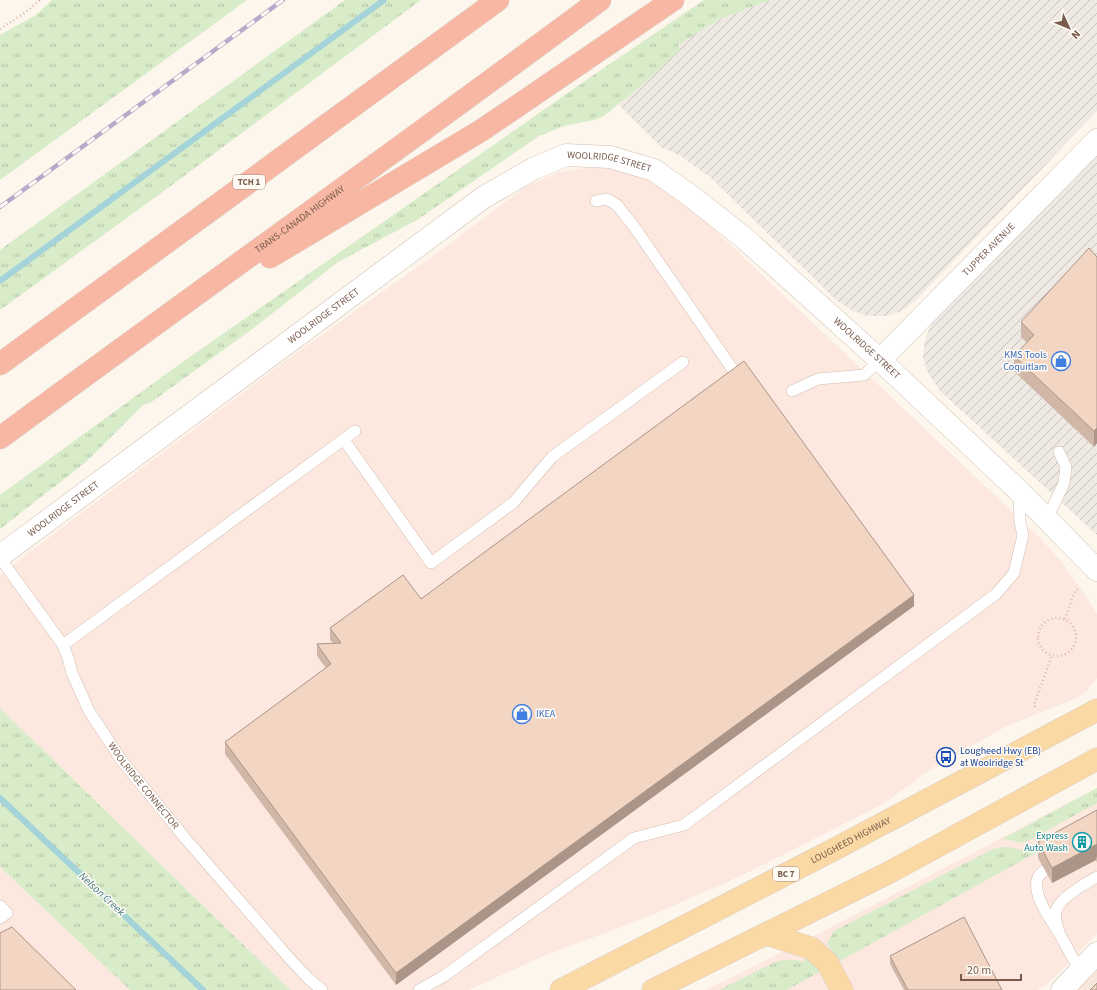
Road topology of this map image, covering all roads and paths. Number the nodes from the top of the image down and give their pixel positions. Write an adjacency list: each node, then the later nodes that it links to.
1 (40, 0): 5 (path)
2 (498, 0): 11 (highway, TCH 1)
3 (600, 0): 8 (highway, TRANS-CANADA HIGHWAY)
4 (673, 0): 8 (highway)
5 (0, 29)
6 (1097, 140): 9 (street, TUPPER AVENUE)
7 (596, 201): 12 (lane)
8 (139, 336): 15 (highway, TRANS-CANADA HIGHWAY)
9 (880, 360): 13 (lane); 18 (street, WOOLRIDGE STREET); 20 (street, WOOLRIDGE STREET)
10 (683, 362): 16 (lane)
11 (0, 364)
12 (738, 377)
13 (792, 391)
14 (355, 432): 16 (lane)
15 (0, 438)
16 (344, 440): 24 (lane)
17 (1059, 452): 19 (lane)
18 (1019, 491): 19 (street, WOOLRIDGE STREET); 39 (lane)
19 (1047, 519): 21 (street, WOOLRIDGE STREET)
20 (0, 557): 24 (lane, WOOLRIDGE CONNECTOR)
21 (1097, 570)
22 (1078, 589): 23 (path)
23 (1064, 619): 25 (path); 25 (path)
24 (63, 646): 37 (lane, WOOLRIDGE CONNECTOR)
25 (1052, 656): 26 (path)
26 (1035, 707)
27 (1097, 710): 40 (main road, LOUGHEED HIGHWAY / BC 7)
28 (1097, 758): 34 (main road)
29 (1045, 870): 33 (lane)
30 (1097, 877): 33 (lane)
31 (0, 906): 32 (lane)
32 (0, 918)
33 (1059, 933): 36 (lane)
34 (766, 934): 41 (main road); 42 (main road)
35 (1097, 953): 36 (street)
36 (1080, 971): 43 (street)
37 (319, 988): 38 (lane)
38 (333, 990)
39 (418, 990)
40 (561, 990)
41 (653, 990)
42 (842, 990)
43 (1062, 990)

